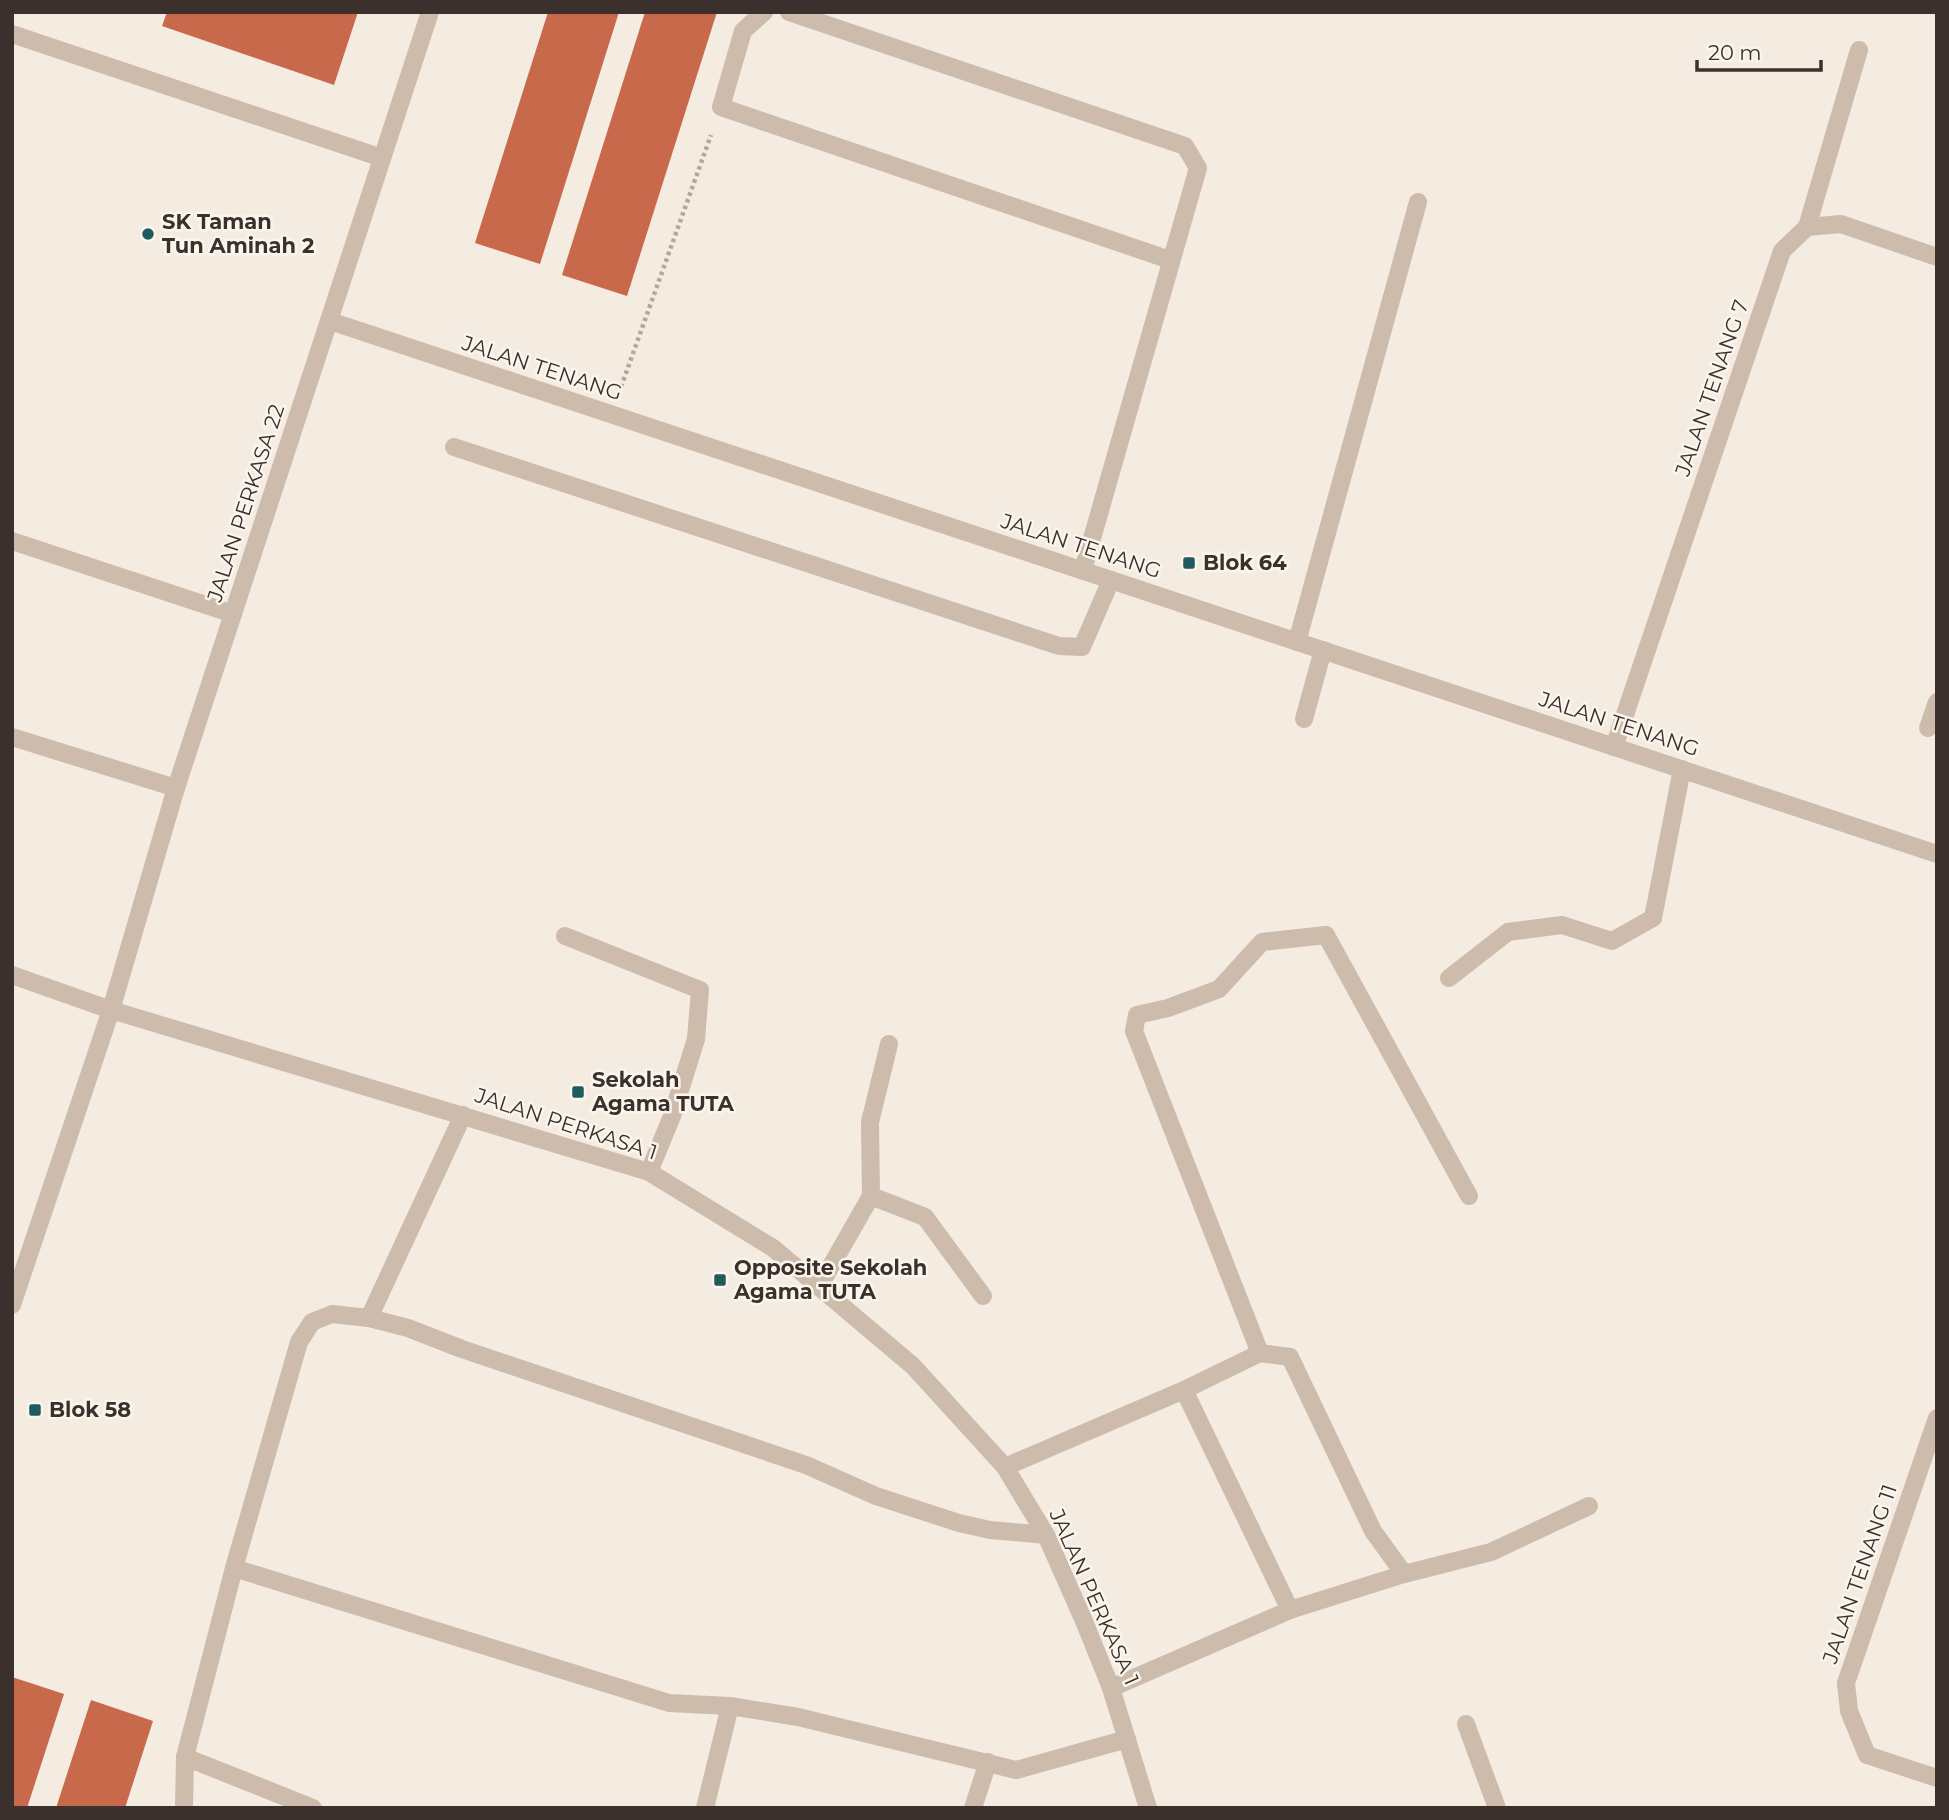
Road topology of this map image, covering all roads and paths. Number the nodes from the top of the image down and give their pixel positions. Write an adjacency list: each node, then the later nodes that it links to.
1 (430, 12): 7 (street, JALAN PERKASA 22)
2 (764, 12): 6 (street)
3 (789, 12): 11 (street)
4 (12, 34): 7 (street)
5 (1859, 50): 9 (street, JALAN TENANG 7)
6 (721, 107): 11 (street); 13 (path)
7 (382, 158): 12 (street, JALAN PERKASA 22)
8 (1418, 202): 19 (street)
9 (1807, 227): 10 (street); 25 (street, JALAN TENANG 7)
10 (1937, 257)
11 (1170, 260): 16 (street)
12 (330, 321): 13 (street, JALAN TENANG); 18 (street, JALAN PERKASA 22)
13 (611, 414): 16 (street, JALAN TENANG)
14 (454, 447): 17 (street)
15 (12, 541): 18 (street)
16 (1083, 570): 17 (street, JALAN TENANG)
17 (1111, 580): 19 (street, JALAN TENANG)
18 (233, 614): 27 (street, JALAN PERKASA 22)
19 (1297, 642): 20 (street, JALAN TENANG)
20 (1323, 650): 22 (street); 25 (street, JALAN TENANG)
21 (1937, 702): 23 (street)
22 (1304, 719)
23 (1928, 728)
24 (12, 737): 27 (street)
25 (1614, 747): 26 (street, JALAN TENANG)
26 (1682, 769): 28 (street, JALAN TENANG); 31 (street)
27 (176, 788): 32 (street, JALAN PERKASA 22)
28 (1937, 854)
29 (565, 936): 35 (street)
30 (12, 975): 32 (street, JALAN PERKASA 1)
31 (1450, 978)
32 (111, 1010): 34 (street, JALAN PERKASA 1); 40 (street, JALAN PERKASA 22)
33 (889, 1044): 36 (street)
34 (463, 1115): 35 (street, JALAN PERKASA 1); 41 (street)
35 (649, 1172): 38 (street, JALAN PERKASA 1)
36 (871, 1196): 38 (street); 39 (street)
37 (1469, 1196): 42 (street)
38 (819, 1287): 45 (street, JALAN PERKASA 1)
39 (984, 1296)
40 (12, 1305)
41 (369, 1318): 48 (street); 49 (street)
42 (1259, 1353): 43 (street); 50 (street)
43 (1184, 1390): 45 (street); 51 (street)
44 (1937, 1418): 46 (street, JALAN TENANG 11)
45 (1005, 1467): 48 (street, JALAN PERKASA 1)
46 (1929, 1468): 58 (street, JALAN TENANG 11)
47 (1589, 1506): 50 (street)
48 (1046, 1535): 52 (street, JALAN PERKASA 1)
49 (234, 1568): 53 (street); 56 (street)
50 (1404, 1574): 51 (street)
51 (1290, 1610): 52 (street)
52 (1111, 1688): 55 (street, JALAN PERKASA 1)
53 (730, 1706): 57 (street); 61 (street)
54 (1466, 1724): 64 (street)
55 (1127, 1739): 57 (street); 63 (street, JALAN PERKASA 1)
56 (185, 1757): 59 (street); 60 (street)
57 (988, 1762): 62 (street)
58 (1937, 1778)
59 (307, 1807)
60 (184, 1808)
61 (705, 1808)
62 (973, 1808)
63 (1148, 1808)
64 (1497, 1808)

